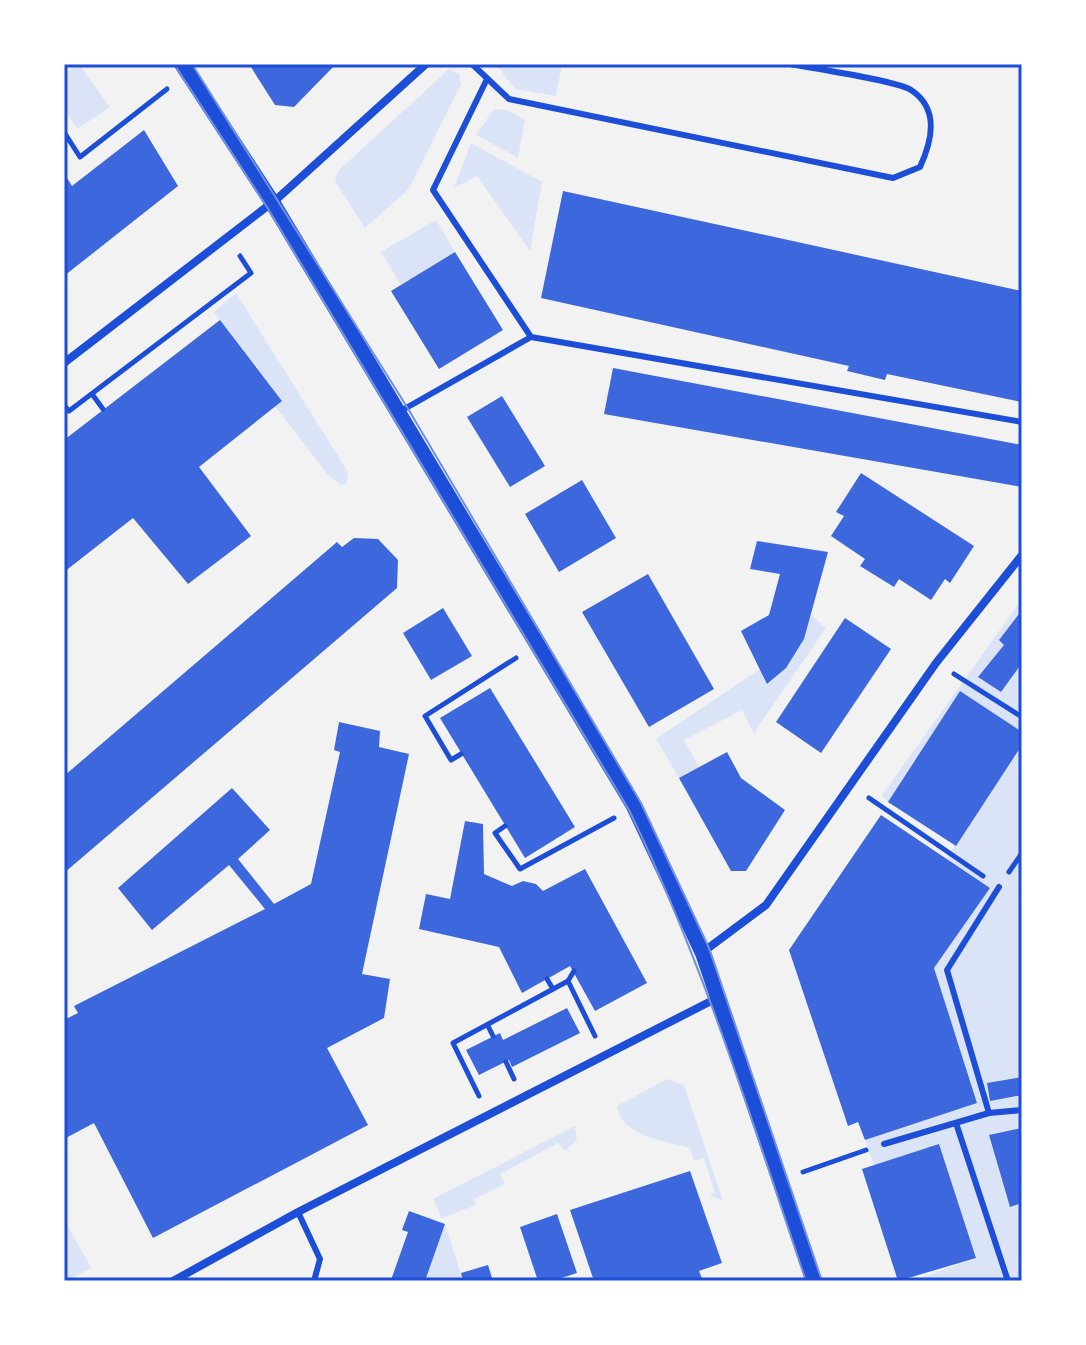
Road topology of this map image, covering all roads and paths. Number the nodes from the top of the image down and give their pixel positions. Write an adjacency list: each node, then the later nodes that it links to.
1 (426, 64): 7 (street)
2 (472, 64): 5 (lane)
3 (790, 64): 5 (lane)
4 (185, 69): 6 (path); 7 (main road)
5 (487, 79): 9 (lane)
6 (64, 132)
7 (272, 202): 8 (street); 14 (main road)
8 (229, 238): 10 (street); 11 (path)
9 (531, 337): 14 (lane); 15 (lane)
10 (64, 363)
11 (92, 394): 12 (path); 13 (path)
12 (64, 405)
13 (103, 409)
14 (399, 412): 17 (main road)
15 (1022, 422)
16 (1022, 555): 18 (street)
17 (539, 643): 20 (path); 22 (main road)
18 (936, 663): 19 (path); 21 (street)
19 (1022, 717)
20 (461, 754)
21 (850, 787): 24 (path); 25 (street)
22 (634, 806): 23 (path); 25 (main road)
23 (505, 826)
24 (999, 887): 35 (lane)
25 (703, 953): 30 (main road)
26 (574, 971): 28 (path)
27 (547, 979): 29 (path)
28 (568, 981): 29 (path); 33 (path)
29 (553, 989): 31 (path)
30 (719, 997): 33 (street); 39 (main road)
31 (488, 1026): 32 (path); 36 (path)
32 (493, 1036)
33 (605, 1054): 36 (street)
34 (1022, 1110): 35 (lane)
35 (989, 1113): 37 (lane)
36 (489, 1115): 40 (street)
37 (956, 1123): 38 (lane); 44 (lane)
38 (884, 1144): 39 (path)
39 (780, 1180): 43 (main road)
40 (298, 1212): 41 (street); 42 (lane)
41 (173, 1281)
42 (314, 1281)
43 (814, 1281)
44 (1008, 1281)

